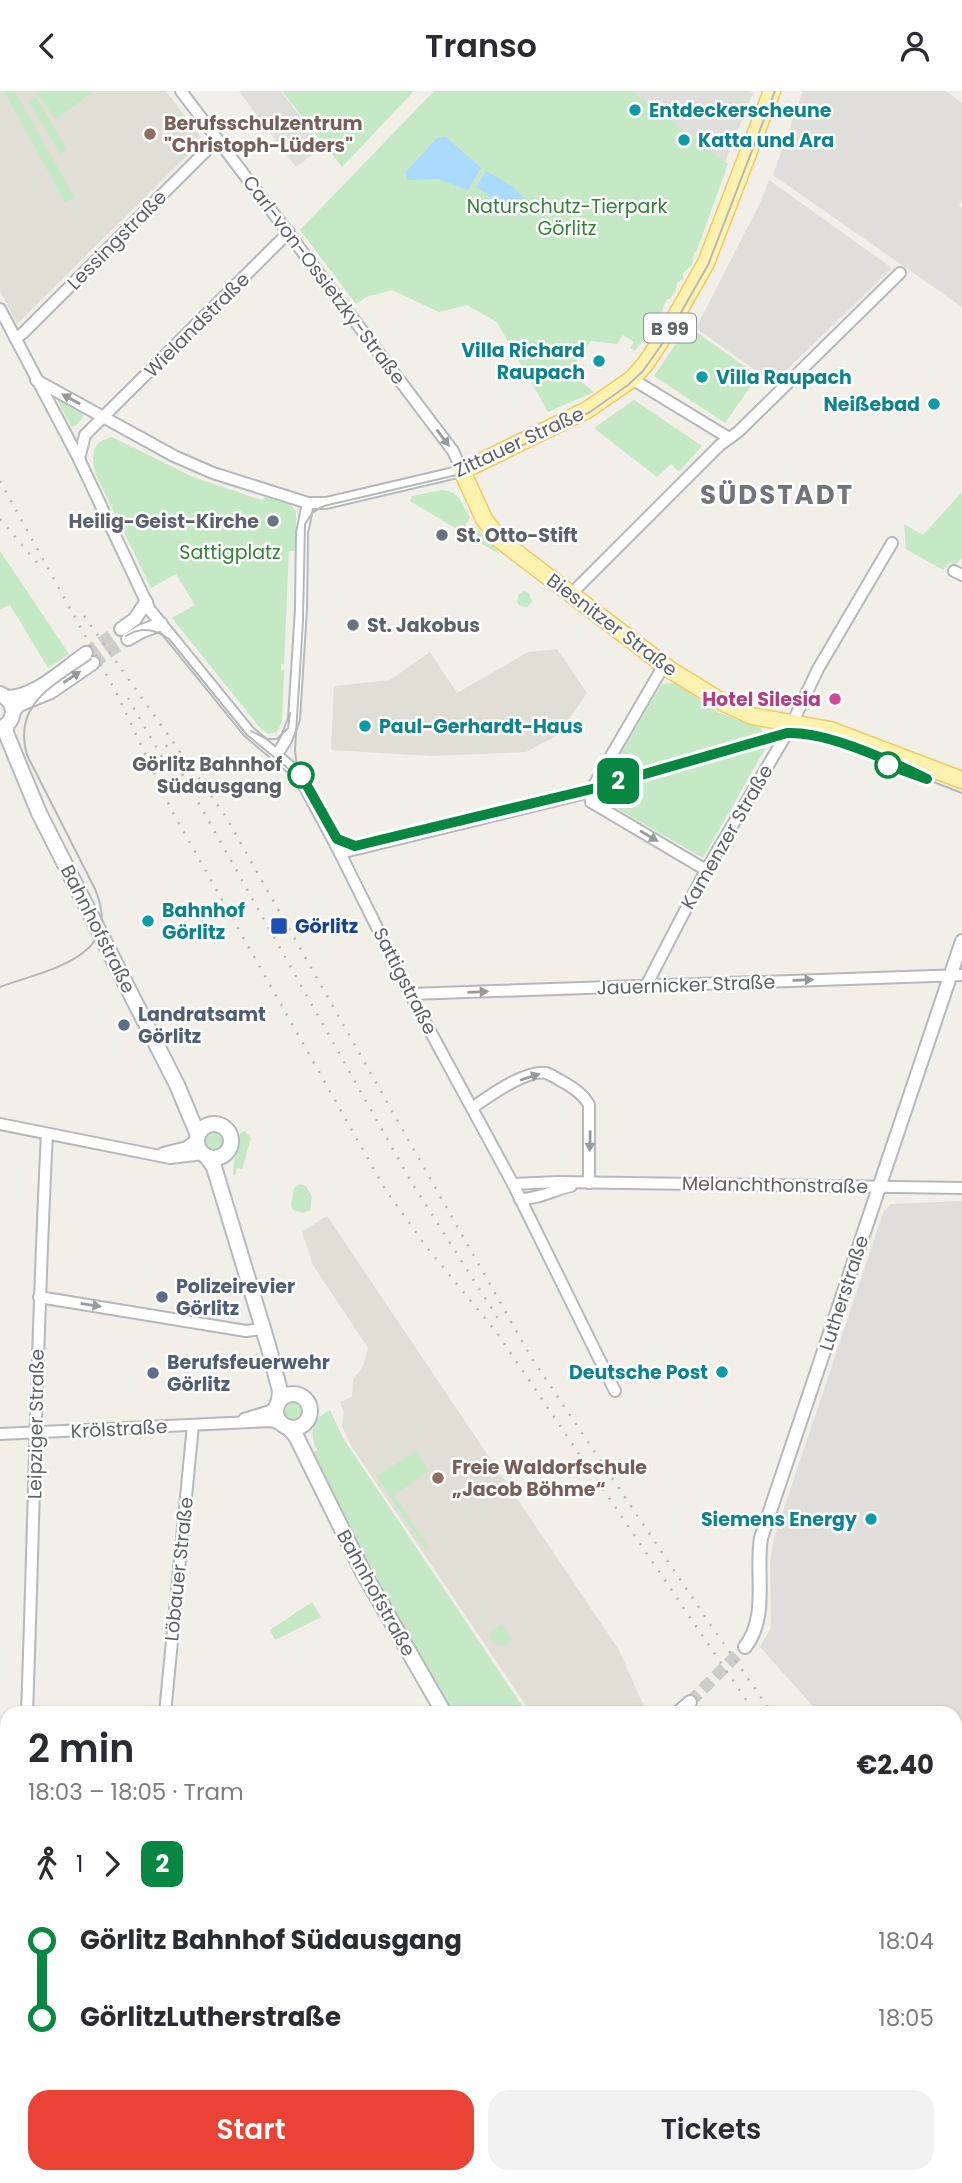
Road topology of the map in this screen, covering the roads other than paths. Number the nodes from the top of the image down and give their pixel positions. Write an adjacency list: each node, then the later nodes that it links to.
1 (181, 91): 3 (street, Carl-von-Ossietzky-Straße)
2 (772, 91): 8 (main road, Zittauer Straße / B 99)
3 (217, 140): 4 (street, Carl-von-Ossietzky-Straße); 7 (street, Lessingstraße)
4 (289, 232): 10 (street, Wielandstraße); 13 (street, Carl-von-Ossietzky-Straße, one-way to 13)
5 (900, 273): 11 (street)
6 (0, 309): 7 (street, Sattigstraße)
7 (15, 338): 9 (street, Sattigstraße)
8 (632, 379): 11 (street); 13 (main road, Zittauer Straße / B 99)
9 (36, 380): 10 (street, one-way to 9); 12 (street, Sattigstraße)
10 (105, 417): 12 (street); 14 (street, Zittauer Straße)
11 (729, 438): 16 (street)
12 (79, 459): 17 (street, Sattigstraße)
13 (462, 471): 14 (street, Zittauer Straße); 16 (main road, Biesnitzer Straße)
14 (308, 503): 24 (street)
15 (892, 543): 22 (street, Kamenzer Straße)
16 (571, 594): 19 (main road, Biesnitzer Straße)
17 (146, 602): 18 (street, Sattigstraße); 18 (street)
18 (161, 624): 24 (street, Sattigstraße)
19 (664, 665): 22 (main road, Biesnitzer Straße); 26 (street)
20 (3, 696): 21 (main road); 21 (street, one-way to 20)
21 (13, 712): 23 (main road, Bahnhofstraße)
22 (793, 722): 25 (main road, Biesnitzer Straße); 28 (street, Kamenzer Straße)
23 (2, 732): 33 (main road, Bahnhofstraße)
24 (276, 756): 27 (street, Sattigstraße)
25 (962, 781)
26 (590, 792): 27 (street); 28 (street, one-way to 28)
27 (340, 853): 32 (street, Sattigstraße)
28 (706, 870): 31 (street, Kamenzer Straße)
29 (962, 941): 30 (street, Lutherstraße)
30 (956, 975): 31 (street, Jauernicker Straße, one-way to 30); 44 (street, Lutherstraße)
31 (646, 986): 32 (street, Jauernicker Straße, one-way to 31)
32 (410, 994): 34 (street, Sattigstraße)
33 (177, 1085): 36 (main road, Bahnhofstraße); 38 (main road, Bahnhofstraße)
34 (472, 1108): 42 (street, one-way to 42); 43 (street, Sattigstraße)
35 (0, 1124): 37 (street)
36 (213, 1124): 38 (main road); 40 (main road, Bahnhofstraße)
37 (47, 1135): 39 (street); 48 (street, Leipziger Straße)
38 (198, 1137): 39 (street); 41 (main road, Bahnhofstraße)
39 (149, 1153): 41 (street)
40 (226, 1154): 41 (main road); 47 (main road, Bahnhofstraße)
41 (205, 1156): 47 (main road, Bahnhofstraße)
42 (589, 1183): 43 (street, Melanchthonstraße); 44 (street, Melanchthonstraße); 46 (street, Melanchthonstraße)
43 (513, 1184): 46 (street, Sattigstraße)
44 (878, 1187): 45 (street, Melanchthonstraße); 61 (street, Lutherstraße)
45 (962, 1188)
46 (520, 1199): 51 (street, Sattigstraße)
47 (227, 1209): 49 (main road, Bahnhofstraße)
48 (39, 1297): 49 (street, one-way to 49); 58 (street, Leipziger Straße)
49 (263, 1329): 50 (main road, Bahnhofstraße)
50 (268, 1345): 52 (main road, Bahnhofstraße); 53 (main road, Bahnhofstraße)
51 (615, 1391)
52 (296, 1394): 53 (main road, Krölstraße); 56 (main road)
53 (278, 1403): 54 (street, Krölstraße); 57 (main road)
54 (238, 1422): 55 (street, Krölstraße); 57 (street, Krölstraße)
55 (193, 1425): 58 (street, Krölstraße); 63 (street, Löbauer Straße)
56 (304, 1425): 57 (main road, Krölstraße); 60 (main road, Bahnhofstraße)
57 (285, 1426): 60 (main road, Bahnhofstraße)
58 (37, 1432): 59 (street, Krölstraße); 62 (street, Leipziger Straße)
59 (0, 1434)
60 (312, 1472): 64 (main road, Bahnhofstraße)
61 (745, 1647)
62 (27, 1706)
63 (166, 1706)
64 (440, 1706)

